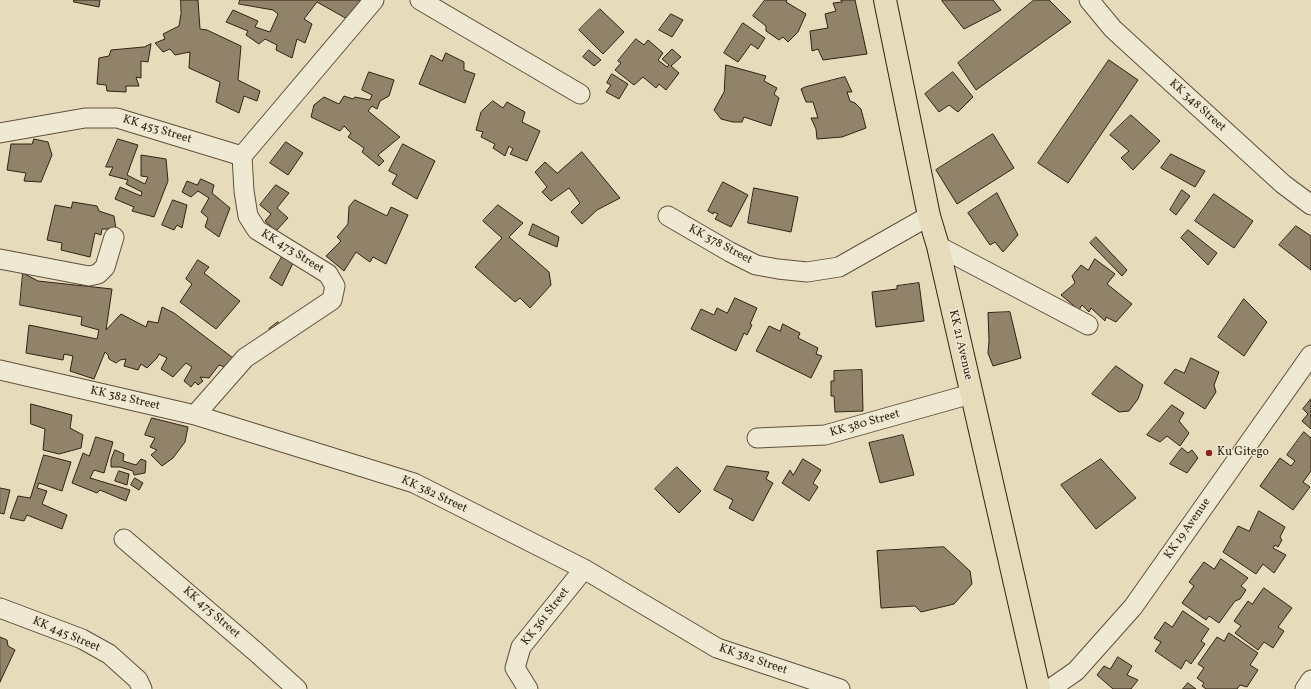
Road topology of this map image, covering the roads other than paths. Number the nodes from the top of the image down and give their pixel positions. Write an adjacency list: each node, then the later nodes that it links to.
1 (374, 0): 7 (street)
2 (420, 0): 5 (street)
3 (885, 0): 10 (main road, KK 21 Avenue)
4 (1089, 0): 8 (street, KK 348 Street)
5 (580, 94)
6 (0, 134): 7 (street, KK 453 Street)
7 (242, 156): 18 (street, KK 473 Street)
8 (1311, 205)
9 (668, 216): 10 (street, KK 378 Street)
10 (929, 216): 12 (main road, KK 21 Avenue)
11 (114, 237): 13 (street)
12 (938, 246): 14 (street); 17 (main road, KK 21 Avenue)
13 (0, 259)
14 (1088, 325)
15 (1311, 355): 29 (street, KK 19 Avenue)
16 (0, 370): 18 (street, KK 382 Street)
17 (971, 394): 19 (street, KK 380 Street); 28 (main road, KK 21 Avenue)
18 (195, 415): 21 (street, KK 382 Street)
19 (757, 438)
20 (124, 539): 25 (street, KK 475 Street)
21 (584, 569): 26 (street, KK 361 Street); 27 (street, KK 382 Street)
22 (0, 608): 24 (street, KK 445 Street)
23 (1311, 680): 30 (street)
24 (142, 689)
25 (297, 689)
26 (528, 689)
27 (840, 689)
28 (1039, 689)
29 (1050, 689)
30 (1305, 689)

